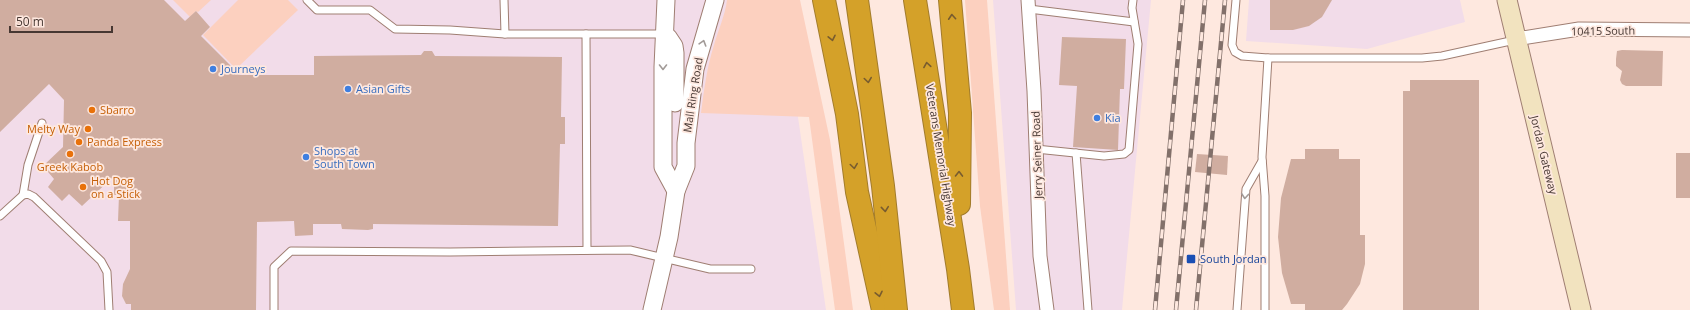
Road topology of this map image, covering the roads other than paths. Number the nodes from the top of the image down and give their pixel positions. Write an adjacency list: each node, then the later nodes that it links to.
1 (307, 0): 15 (lane)
2 (504, 0): 15 (lane)
3 (666, 0): 17 (street)
4 (715, 0): 24 (street, Mall Ring Road, one-way to 4)
5 (824, 0): 34 (highway, one-way to 34)
6 (857, 0): 35 (highway, one-way to 35)
7 (916, 0): 30 (highway, Veterans Memorial Highway, one-way to 7)
8 (950, 0): 30 (highway, one-way to 8)
9 (1133, 0): 13 (lane)
10 (1236, 0): 19 (lane)
11 (1507, 0): 18 (main road, Jordan Gateway)
12 (1028, 4): 13 (lane); 21 (street, Jerry Seiner Road)
13 (1134, 22): 22 (lane)
14 (1690, 30): 18 (street, 10415 South)
15 (505, 34): 16 (lane)
16 (586, 34): 17 (lane); 27 (lane)
17 (664, 34): 24 (street)
18 (1516, 39): 19 (lane); 41 (main road, Jordan Gateway)
19 (1268, 58): 23 (lane)
20 (42, 122): 25 (lane)
21 (1036, 149): 22 (lane); 37 (street, Jerry Seiner Road)
22 (1076, 153): 38 (lane)
23 (1262, 161): 39 (lane, one-way to 39); 40 (lane)
24 (676, 191): 28 (street, Mall Ring Road)
25 (23, 195): 26 (lane); 31 (lane)
26 (0, 216)
27 (587, 250): 28 (lane); 32 (lane)
28 (664, 259): 29 (lane); 33 (street, Mall Ring Road)
29 (751, 269)
30 (958, 269): 36 (highway, Veterans Memorial Highway)
31 (109, 310)
32 (274, 310)
33 (652, 310)
34 (883, 310)
35 (896, 310)
36 (962, 310)
37 (1046, 310)
38 (1088, 310)
39 (1236, 310)
40 (1265, 310)
41 (1581, 310)

